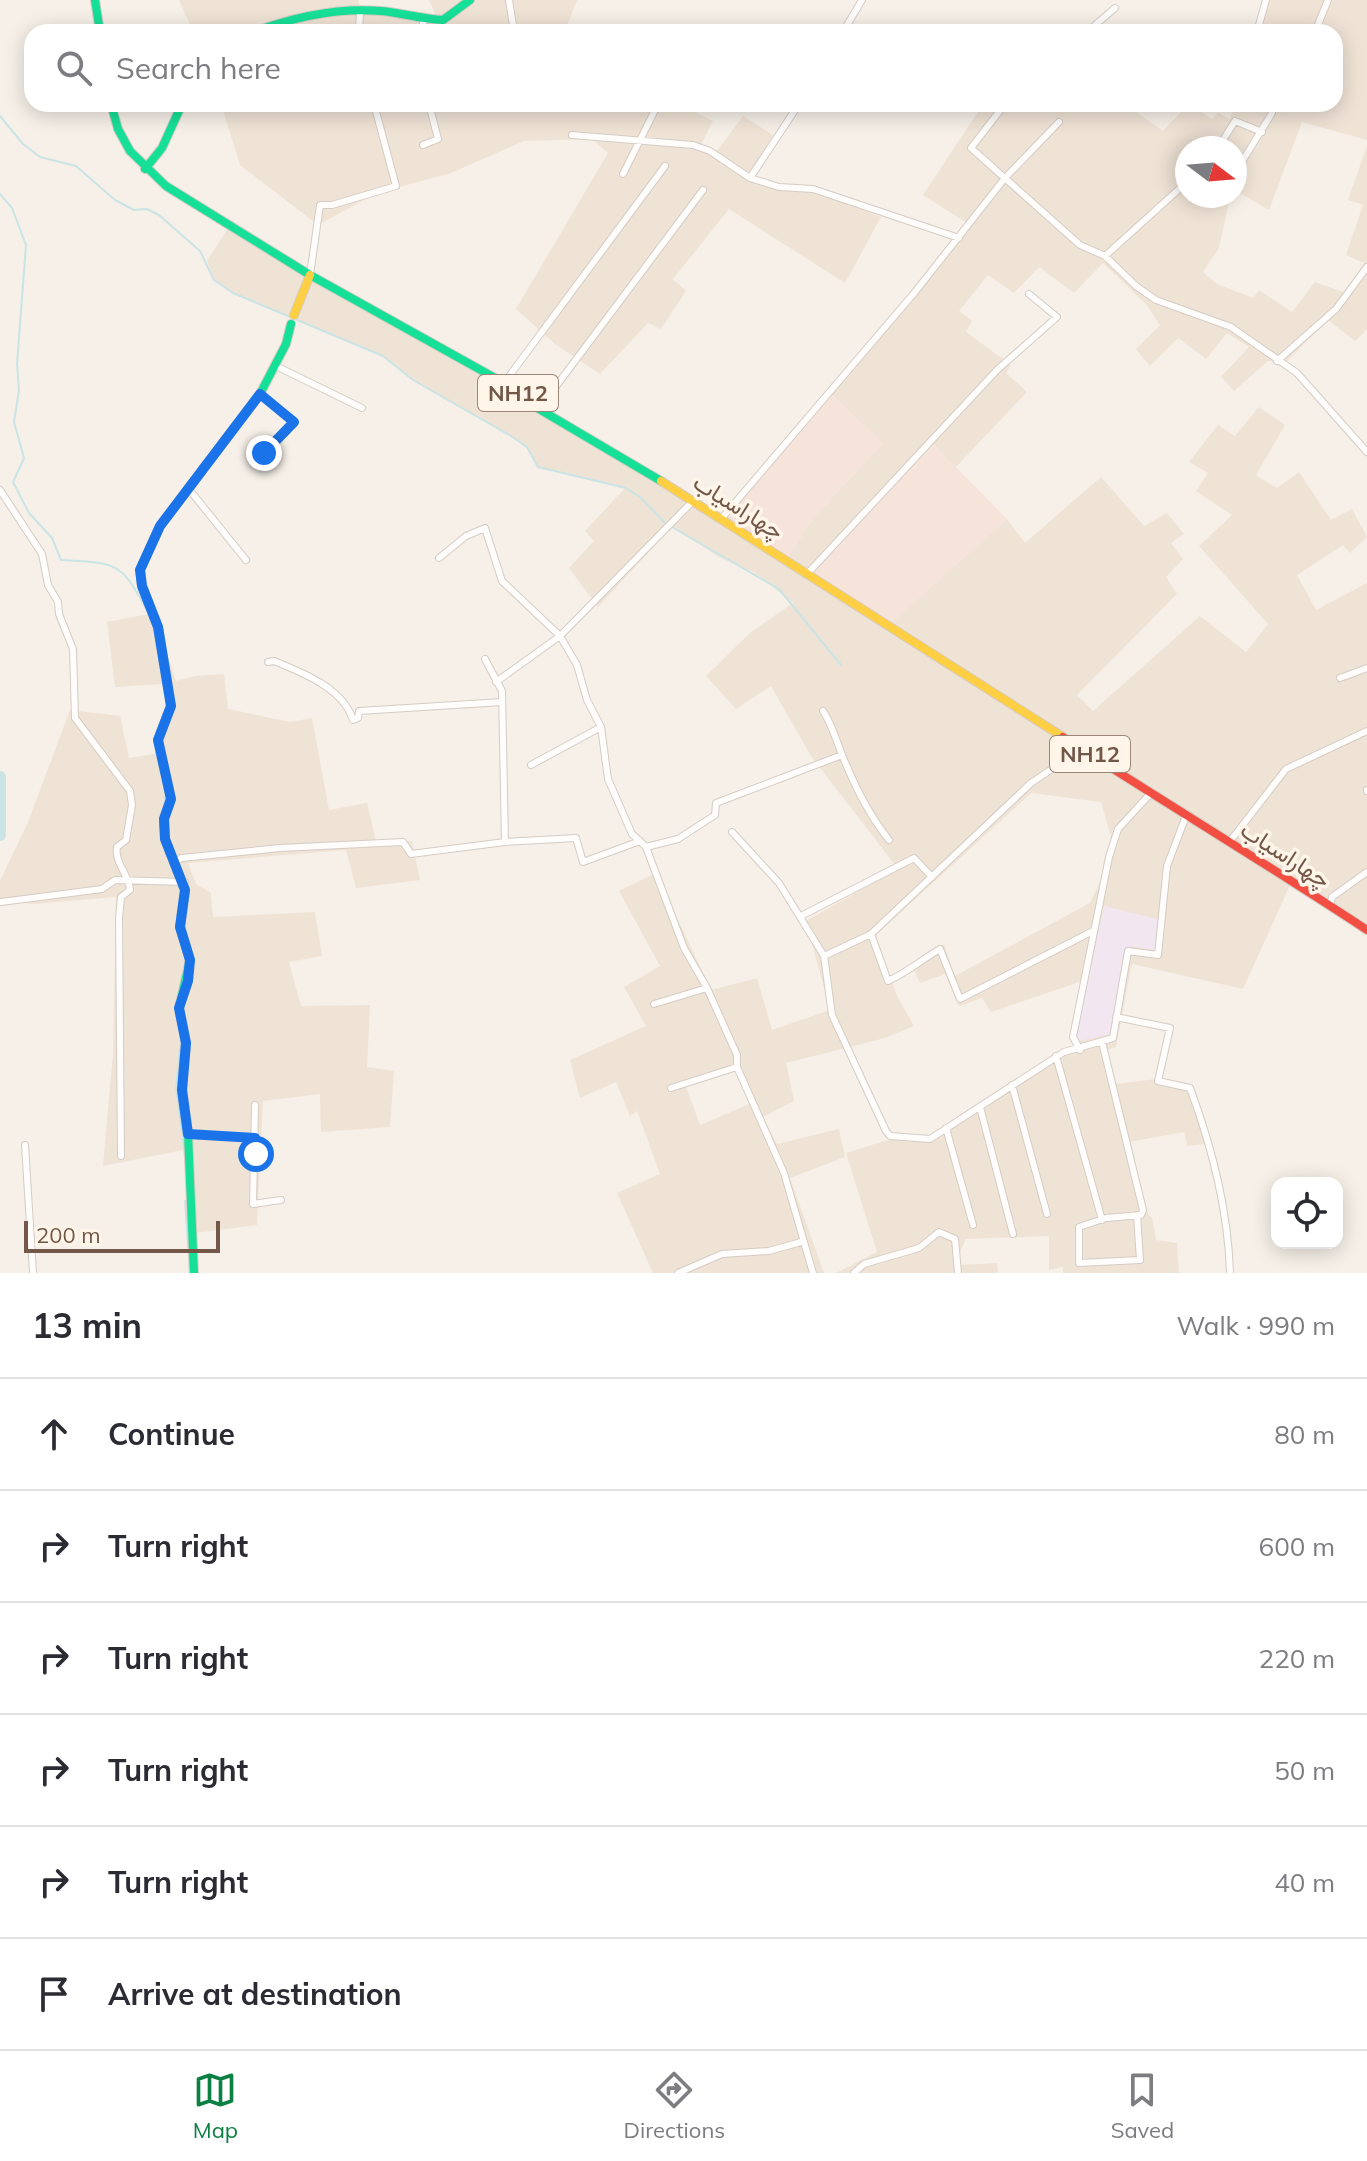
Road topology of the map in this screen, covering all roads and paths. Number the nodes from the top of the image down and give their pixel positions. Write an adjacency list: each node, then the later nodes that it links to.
1 (95, 0): 10 (main road)
2 (470, 0): 9 (main road)
3 (509, 0): 14 (street)
4 (862, 0): 15 (street)
5 (1266, 0): 17 (street)
6 (1328, 0): 18 (street)
7 (1115, 8): 16 (street)
8 (360, 11): 9 (main road); 11 (main road); 12 (street)
9 (424, 20): 13 (street)
10 (99, 24)
11 (275, 24)
12 (359, 24)
13 (423, 24)
14 (513, 24)
15 (848, 24)
16 (1096, 24)
17 (1259, 24)
18 (1318, 24)
19 (112, 112): 35 (main road, چهاراسیاب / NH12)
20 (178, 112): 35 (main road)
21 (376, 112): 44 (street)
22 (431, 112): 32 (street)
23 (654, 112): 31 (street)
24 (794, 112): 37 (street)
25 (999, 112): 38 (street)
26 (1272, 113): 28 (street)
27 (1059, 122): 38 (street)
28 (1262, 132): 30 (street); 33 (street)
29 (572, 135): 31 (street)
30 (1226, 136)
31 (639, 139): 36 (street); 37 (street)
32 (423, 145)
33 (1247, 155)
34 (665, 166): 48 (street)
35 (145, 169): 44 (main road, چهاراسیاب / NH12)
36 (623, 174)
37 (750, 178): 41 (street)
38 (1005, 178): 41 (street); 42 (street)
39 (703, 190): 51 (street)
40 (1175, 193): 42 (street)
41 (959, 238): 59 (street)
42 (1105, 256): 46 (street)
43 (1367, 267): 46 (street)
44 (310, 275): 47 (main road); 48 (main road, چهاراسیاب / NH12)
45 (1029, 294): 62 (street)
46 (1277, 361): 53 (street)
47 (276, 366): 49 (main road); 50 (street)
48 (504, 383): 51 (main road, چهاراسیاب / NH12)
49 (260, 394): 55 (street); 56 (main road)
50 (362, 408)
51 (539, 409): 58 (main road, چهاراسیاب / NH12)
52 (1367, 437): 53 (street)
53 (1358, 442): 54 (street)
54 (1367, 452)
55 (264, 453)
56 (188, 488): 61 (street); 84 (main road)
57 (0, 490): 87 (street)
58 (694, 500): 59 (main road, چهاراسیاب / NH12); 63 (street)
59 (721, 520): 62 (main road, چهاراسیاب / NH12)
60 (439, 558): 63 (street)
61 (246, 560)
62 (808, 573): 73 (main road, چهاراسیاب / NH12)
63 (560, 636): 68 (street); 71 (street)
64 (485, 659): 68 (street)
65 (268, 662): 69 (street)
66 (1367, 668): 67 (street)
67 (1340, 678)
68 (496, 682): 69 (street)
69 (502, 702): 82 (street)
70 (823, 711): 74 (street)
71 (601, 727): 75 (street); 81 (street)
72 (1367, 731): 80 (street)
73 (1072, 742): 76 (main road, چهاراسیاب / NH12); 86 (street)
74 (842, 755): 79 (street); 83 (street)
75 (531, 765)
76 (1151, 793): 77 (main road, چهاراسیاب / NH12); 93 (street)
77 (1186, 816): 80 (main road, چهاراسیاب / NH12); 98 (street)
78 (732, 832): 91 (street)
79 (889, 840)
80 (1231, 840): 90 (main road, چهاراسیاب / NH12)
81 (640, 841): 82 (street); 83 (street)
82 (505, 842): 84 (street)
83 (646, 847): 96 (street)
84 (176, 862): 88 (main road)
85 (1367, 872): 90 (street)
86 (932, 877): 91 (street); 94 (street)
87 (129, 879): 88 (street); 89 (street); 111 (street)
88 (185, 882): 108 (main road)
89 (1, 902)
90 (1330, 906): 92 (main road, چهاراسیاب / NH12)
91 (801, 916): 95 (street)
92 (1367, 930)
93 (1093, 931): 94 (street); 100 (street)
94 (871, 934): 95 (street)
95 (824, 956): 107 (street)
96 (707, 988): 97 (street); 102 (street)
97 (654, 1004)
98 (1116, 1017): 99 (street); 125 (street)
99 (1102, 1042): 100 (street); 114 (street)
100 (1080, 1050): 101 (street)
101 (1056, 1056): 103 (street); 115 (street)
102 (737, 1067): 104 (street); 118 (street)
103 (1012, 1085): 106 (street); 113 (street)
104 (671, 1088)
105 (255, 1105): 109 (street)
106 (980, 1107): 107 (street); 117 (street)
107 (946, 1128): 116 (street)
108 (188, 1134): 109 (street); 120 (main road)
109 (255, 1138): 112 (street)
110 (25, 1145): 119 (street)
111 (121, 1156)
112 (281, 1200)
113 (1047, 1214)
114 (1137, 1215): 115 (street); 115 (street)
115 (1102, 1220)
116 (973, 1225)
117 (1013, 1234)
118 (801, 1242): 121 (street); 122 (street)
119 (33, 1273)
120 (194, 1273)
121 (678, 1273)
122 (813, 1273)
123 (854, 1273): 124 (street)
124 (958, 1273)
125 (1230, 1273)

